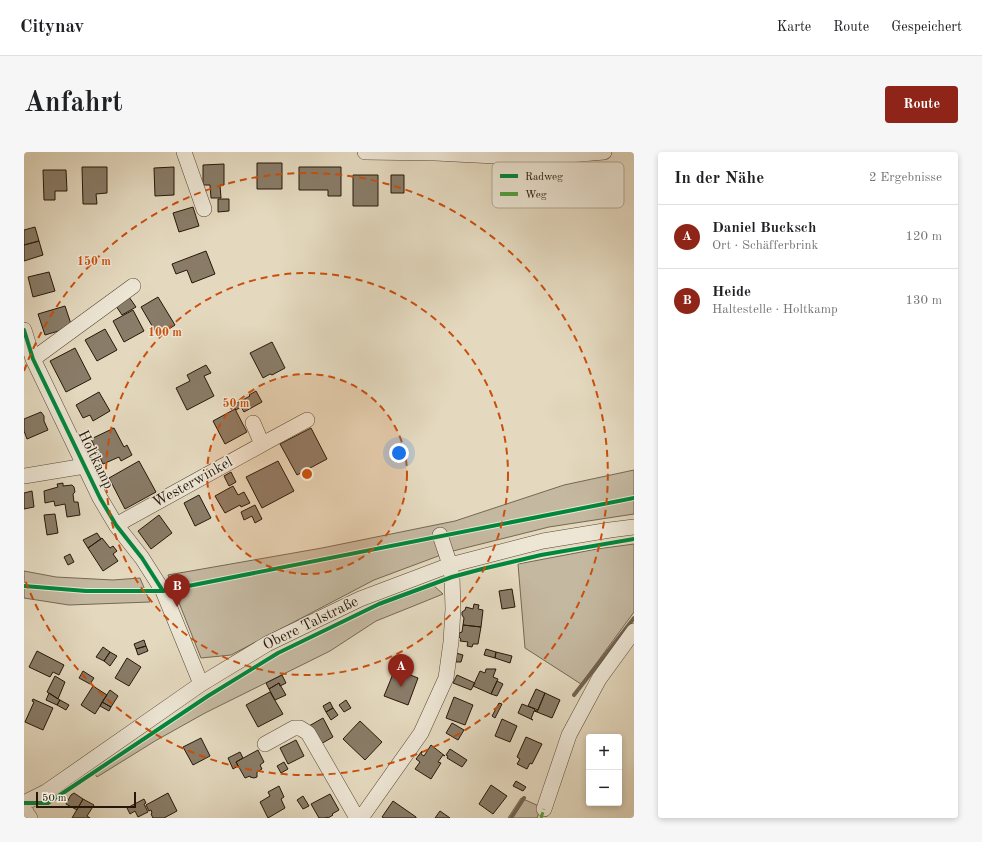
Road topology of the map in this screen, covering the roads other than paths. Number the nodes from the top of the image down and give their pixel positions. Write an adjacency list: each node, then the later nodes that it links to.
1 (184, 152): 5 (street)
2 (365, 152): 3 (street)
3 (435, 152): 4 (street)
4 (604, 152)
5 (204, 209)
6 (133, 286): 8 (street)
7 (24, 330): 8 (street, Holtkamp)
8 (33, 359): 12 (street, Holtkamp)
9 (307, 420): 11 (street, Westerwinkel)
10 (253, 423): 11 (street)
11 (266, 442): 14 (street, Westerwinkel)
12 (85, 466): 13 (street); 14 (street, Holtkamp)
13 (24, 476)
14 (116, 525): 19 (street, Holtkamp)
15 (634, 527): 17 (street, Obere Talstraße)
16 (440, 535): 17 (street)
17 (450, 565): 19 (street, Obere Talstraße); 26 (street)
18 (634, 631): 23 (street)
19 (201, 684): 21 (street, Obere Talstraße)
20 (265, 744): 25 (street)
21 (24, 803)
22 (24, 806): 24 (street)
23 (544, 809)
24 (30, 818)
25 (357, 818)
26 (361, 818)

